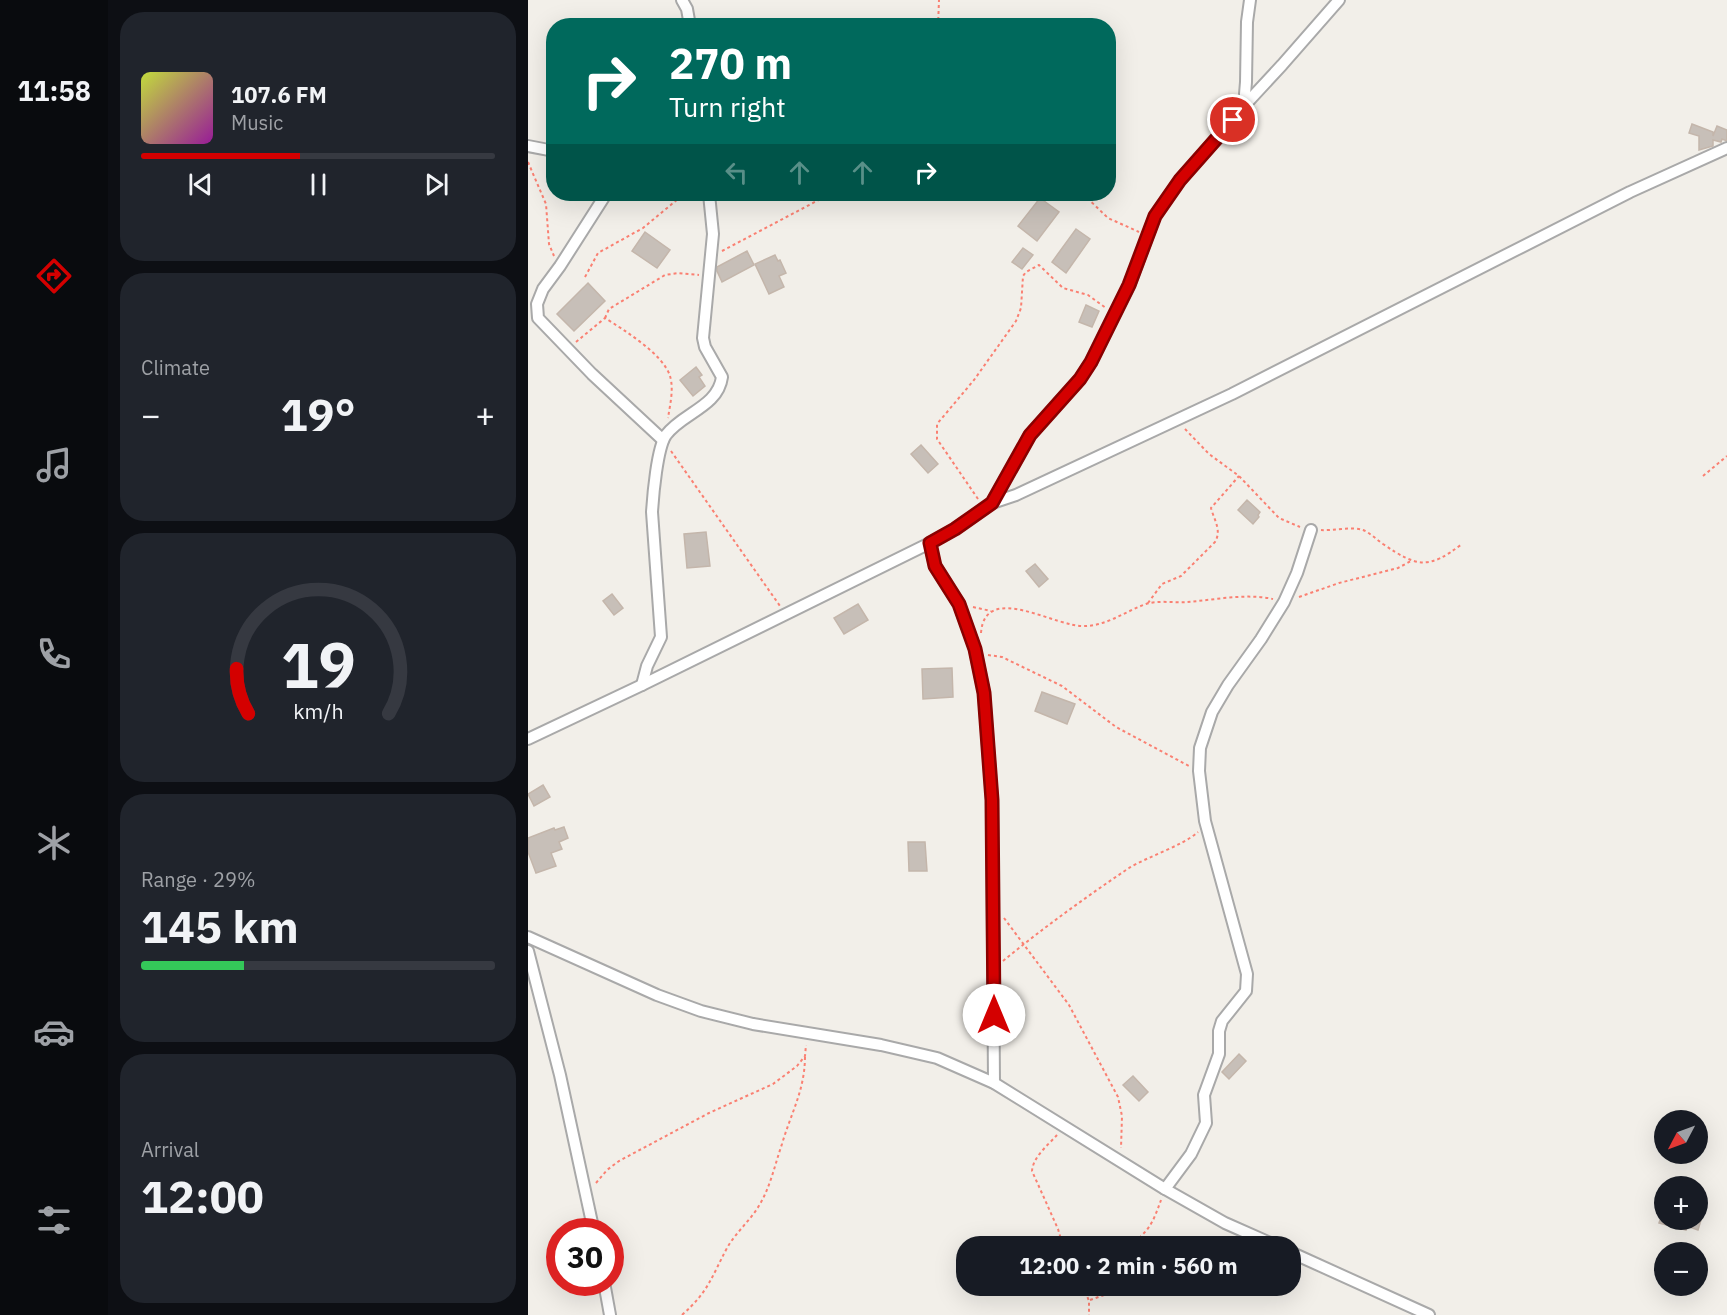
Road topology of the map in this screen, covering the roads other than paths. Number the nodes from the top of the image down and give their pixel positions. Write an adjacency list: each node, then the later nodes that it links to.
1 (682, 0): 4 (street)
2 (1250, 0): 5 (street)
3 (1339, 0): 5 (street)
4 (689, 18)
5 (1244, 106): 12 (street)
6 (528, 146): 8 (street)
7 (1727, 148): 12 (street)
8 (546, 149)
9 (602, 201): 11 (street)
10 (710, 201): 11 (street)
11 (665, 437): 15 (street)
12 (988, 506): 14 (street)
13 (1311, 530): 20 (street)
14 (930, 543): 15 (street); 19 (street)
15 (642, 685): 16 (street)
16 (528, 740)
17 (528, 937): 19 (street)
18 (528, 951): 21 (street)
19 (994, 1083): 20 (street)
20 (1165, 1189): 22 (street)
21 (591, 1218)
22 (1254, 1236)
23 (1301, 1257): 26 (street)
24 (607, 1296): 25 (street)
25 (610, 1315)
26 (1429, 1315)

